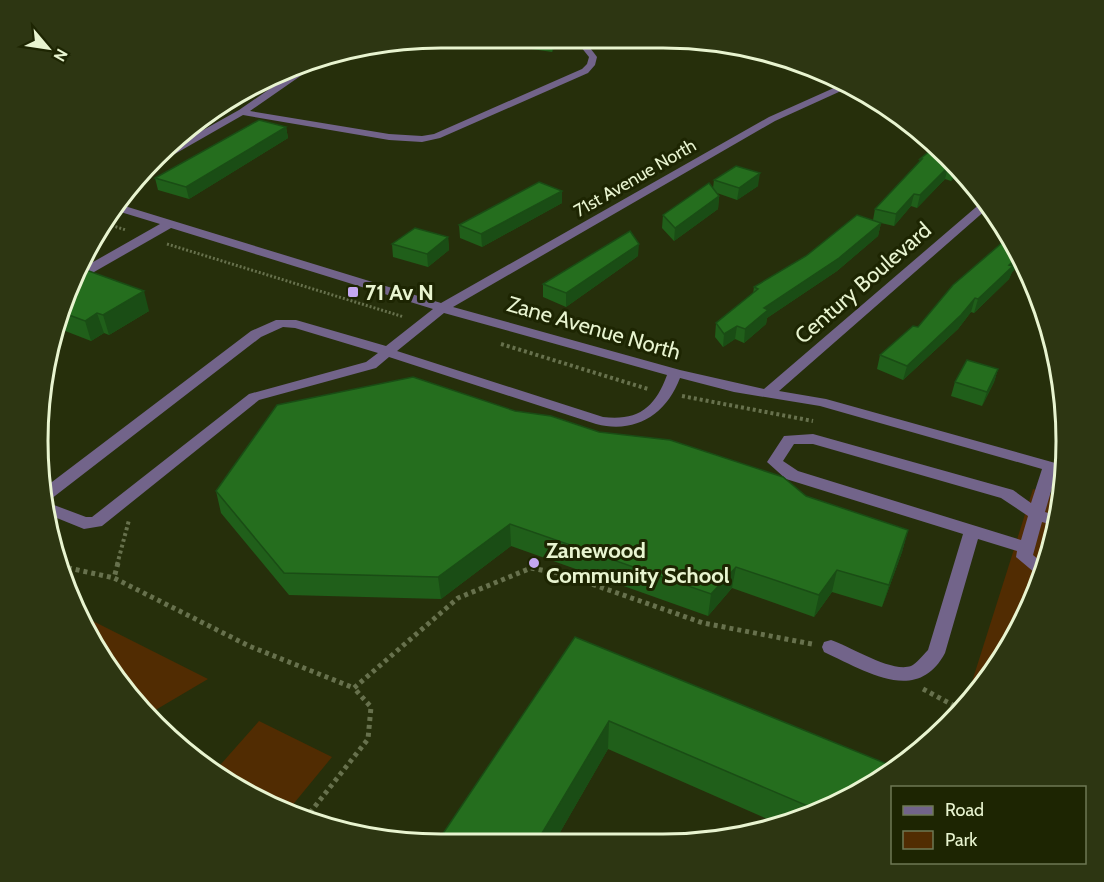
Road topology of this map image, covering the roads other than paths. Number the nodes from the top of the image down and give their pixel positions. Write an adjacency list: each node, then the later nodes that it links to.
1 (586, 48): 4 (street)
2 (292, 78): 4 (street)
3 (837, 89): 10 (street, 71st Avenue North)
4 (242, 112): 5 (street)
5 (183, 145)
6 (124, 209): 8 (street, Zane Avenue North)
7 (980, 209): 13 (street, Century Boulevard)
8 (169, 224): 9 (street); 10 (street, Zane Avenue North)
9 (87, 271)
10 (442, 308): 11 (street, 71st Avenue North); 12 (street, Zane Avenue North)
11 (387, 352): 12 (street); 16 (street); 17 (street, 71st Avenue North)
12 (675, 373): 13 (street, Zane Avenue North)
13 (769, 392): 14 (street, Zane Avenue North)
14 (1055, 468)
15 (1054, 477): 18 (street)
16 (51, 491)
17 (55, 511)
18 (1037, 515): 19 (street); 20 (street); 21 (street)
19 (1048, 518)
20 (972, 531): 21 (street); 23 (street)
21 (1026, 552): 22 (street)
22 (1036, 564)
23 (831, 647)

